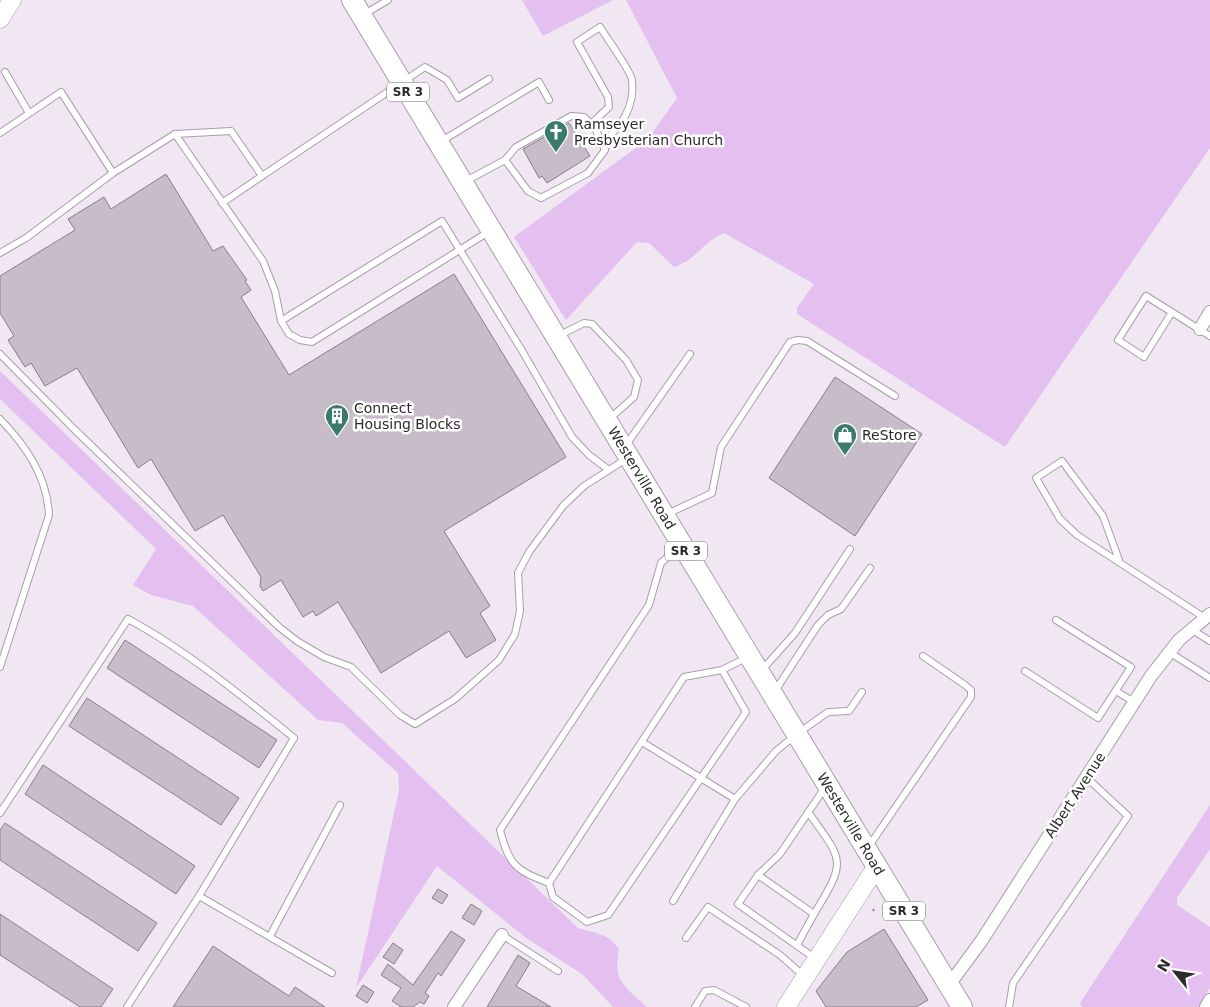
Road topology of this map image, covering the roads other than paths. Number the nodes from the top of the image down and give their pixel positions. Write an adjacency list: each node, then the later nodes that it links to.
1 (12, 0): 4 (main road)
2 (388, 0): 3 (lane)
3 (357, 8): 7 (main road, Westerville Road / SR 3)
4 (0, 19)
5 (6, 72): 9 (lane)
6 (489, 79): 7 (lane)
7 (403, 84): 13 (main road, Westerville Road / SR 3); 17 (lane)
8 (549, 100): 13 (lane)
9 (29, 113): 11 (lane); 16 (lane)
10 (591, 124): 14 (lane); 14 (lane); 15 (lane)
11 (0, 133)
12 (175, 134): 16 (lane); 17 (lane); 19 (lane)
13 (438, 142): 18 (main road, Westerville Road / SR 3)
14 (602, 143): 15 (lane)
15 (505, 160): 18 (lane)
16 (113, 173): 22 (lane)
17 (262, 176): 19 (lane)
18 (463, 183): 20 (main road, Westerville Road / SR 3)
19 (222, 203): 25 (lane)
20 (492, 230): 21 (lane); 27 (main road, Westerville Road / SR 3)
21 (460, 250): 25 (lane); 25 (lane); 34 (lane)
22 (0, 254)
23 (1172, 312): 23 (lane); 26 (lane)
24 (1210, 312): 26 (street)
25 (281, 321)
26 (1205, 332)
27 (556, 337): 32 (main road, Westerville Road / SR 3); 32 (lane)
28 (0, 354): 34 (lane)
29 (690, 354): 33 (lane)
30 (895, 396): 35 (lane)
31 (0, 419): 47 (lane)
32 (607, 421): 33 (main road, Westerville Road / SR 3)
33 (626, 453): 34 (lane); 35 (main road, Westerville Road / SR 3)
34 (609, 470)
35 (664, 515): 36 (main road, Westerville Road / SR 3)
36 (682, 543): 46 (main road, Westerville Road / SR 3); 66 (lane)
37 (850, 549): 46 (lane)
38 (1120, 563): 38 (lane); 40 (lane)
39 (870, 568): 53 (lane)
40 (1208, 616): 42 (street, Albert Avenue)
41 (1056, 620): 51 (lane)
42 (1191, 629): 43 (lane); 44 (street, Albert Avenue)
43 (1210, 641)
44 (1170, 652): 50 (lane); 54 (street, Albert Avenue)
45 (923, 656): 64 (lane)
46 (755, 665): 48 (lane); 53 (main road, Westerville Road / SR 3)
47 (0, 667)
48 (722, 670): 56 (lane); 58 (lane)
49 (1025, 671): 51 (lane)
50 (1210, 678)
51 (1116, 691): 54 (lane)
52 (862, 692): 55 (lane)
53 (773, 694): 55 (main road, Westerville Road / SR 3)
54 (1134, 702): 57 (street, Albert Avenue)
55 (797, 734): 59 (main road, Westerville Road / SR 3); 60 (lane)
56 (642, 742): 58 (lane); 66 (lane)
57 (1086, 777): 78 (street, Albert Avenue); 86 (lane)
58 (700, 779): 60 (lane); 66 (lane)
59 (827, 784): 62 (lane); 64 (main road, Westerville Road / SR 3)
60 (735, 799): 68 (lane)
61 (340, 805): 71 (lane)
62 (808, 812): 65 (lane); 69 (lane)
63 (0, 813): 67 (lane)
64 (872, 858): 74 (main road); 78 (main road, Westerville Road / SR 3)
65 (758, 875): 69 (lane); 73 (lane)
66 (549, 883)
67 (199, 896): 71 (lane); 81 (lane)
68 (672, 901)
69 (814, 914): 73 (lane)
70 (502, 935): 75 (lane); 82 (street)
71 (270, 936): 76 (lane)
72 (686, 938): 77 (lane)
73 (797, 945): 74 (lane)
74 (817, 959): 77 (main road)
75 (558, 971)
76 (332, 973)
77 (806, 977): 85 (main road)
78 (949, 985): 80 (main road, Westerville Road / SR 3)
79 (1210, 1000): 87 (street)
80 (958, 1006)
81 (127, 1007)
82 (454, 1007)
83 (694, 1007): 84 (lane)
84 (746, 1007)
85 (786, 1007)
86 (1009, 1007)
87 (1206, 1007)

